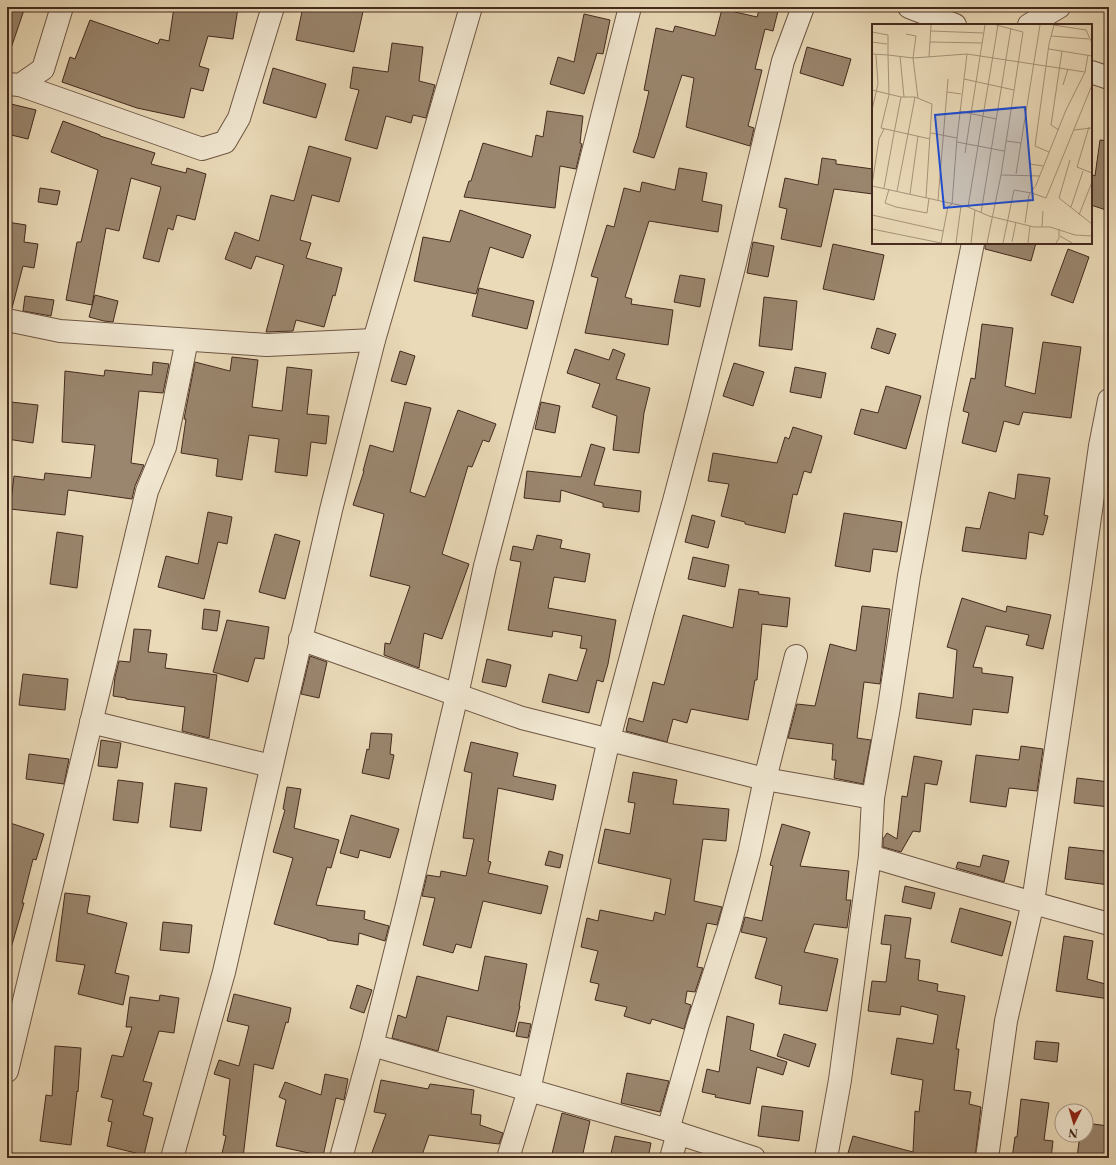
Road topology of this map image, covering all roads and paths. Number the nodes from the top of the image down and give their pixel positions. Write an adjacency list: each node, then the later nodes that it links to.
1 (62, 7): 14 (street)
2 (273, 7): 14 (street)
3 (471, 7): 18 (street)
4 (630, 7): 22 (street)
5 (803, 7): 24 (street)
6 (910, 7): 9 (street)
7 (1059, 7): 10 (street)
8 (1063, 7): 11 (street)
9 (952, 24)
10 (1031, 24)
11 (1059, 24)
12 (1092, 72): 13 (street)
13 (1109, 78)
14 (14, 85)
15 (973, 244): 27 (street)
16 (7, 320): 17 (street)
17 (187, 340): 18 (street); 23 (street)
18 (374, 340): 20 (street)
19 (1109, 400): 29 (street)
20 (300, 640): 22 (street); 25 (street)
21 (796, 656): 26 (street)
22 (457, 694): 24 (street); 31 (street)
23 (91, 722): 25 (street); 32 (street)
24 (610, 740): 26 (street); 33 (street)
25 (271, 766): 35 (street)
26 (765, 779): 27 (street); 34 (street)
27 (873, 798): 28 (street)
28 (870, 856): 29 (street); 40 (street)
29 (1032, 902): 30 (street); 41 (street)
30 (1109, 924)
31 (372, 1045): 33 (street); 36 (street)
32 (7, 1071)
33 (529, 1090): 34 (street); 37 (street)
34 (673, 1132): 38 (street); 39 (street)
35 (172, 1158)
36 (341, 1158)
37 (508, 1158)
38 (671, 1158)
39 (754, 1158)
40 (826, 1158)
41 (987, 1158)

